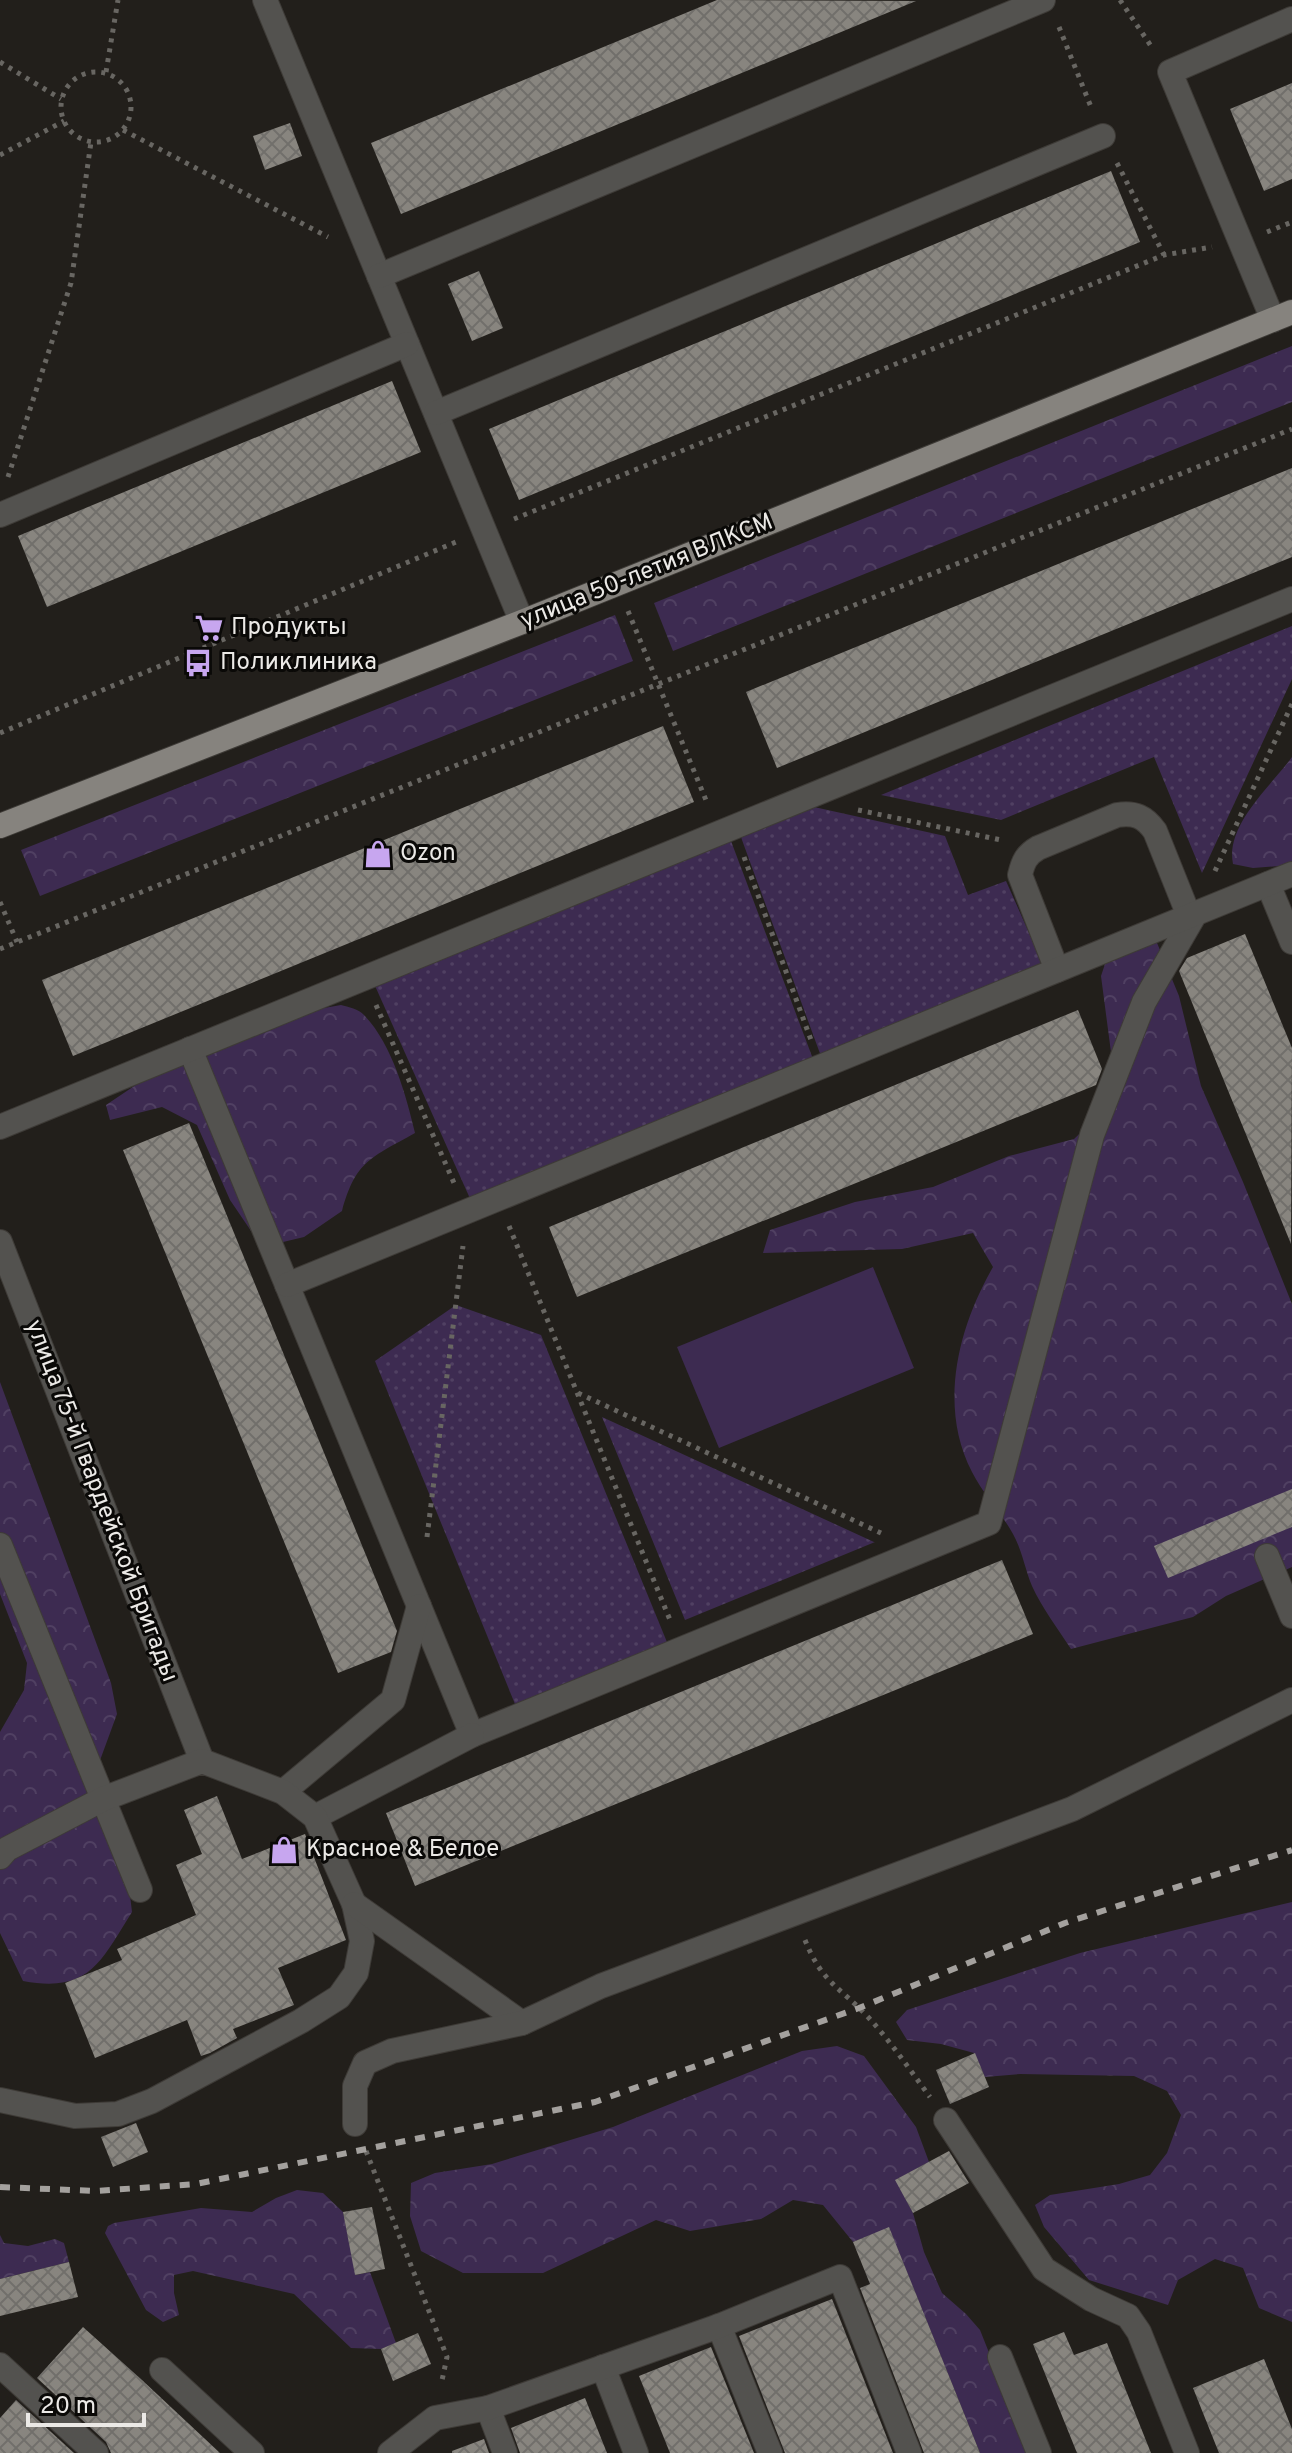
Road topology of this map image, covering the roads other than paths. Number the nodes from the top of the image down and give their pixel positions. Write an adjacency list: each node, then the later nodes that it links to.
1 (265, 0): 5 (street)
2 (1043, 0): 5 (street)
3 (1292, 19): 6 (street)
4 (1103, 136): 8 (street)
5 (376, 268): 7 (street)
6 (1282, 316): 11 (main road, улица 50-летия ВЛКСМ)
7 (407, 344): 8 (street); 9 (street)
8 (436, 413): 11 (street)
9 (0, 515)
10 (1292, 599): 18 (street)
11 (522, 622): 12 (main road, улица 50-летия ВЛКСМ)
12 (0, 826)
13 (1292, 874): 14 (street)
14 (1268, 884): 15 (street); 16 (street)
15 (1192, 915): 17 (street); 17 (street); 27 (street)
16 (1292, 942)
17 (1057, 970): 21 (street)
18 (190, 1049): 19 (street); 21 (street)
19 (0, 1127)
20 (0, 1242): 28 (street, улица 75-й Гвардейской Бригады)
21 (287, 1285): 24 (street)
22 (0, 1545): 30 (street)
23 (1267, 1556): 25 (street)
24 (419, 1606): 27 (street); 29 (street)
25 (1292, 1616)
26 (1292, 1700): 35 (street)
27 (472, 1735): 31 (street)
28 (202, 1761): 29 (street); 30 (street)
29 (283, 1792): 31 (street)
30 (103, 1799): 32 (street); 33 (street)
31 (315, 1817): 34 (street)
32 (0, 1857)
33 (140, 1890)
34 (354, 1904): 35 (street); 36 (street)
35 (522, 2023): 38 (street)
36 (1, 2096)
37 (946, 2120): 53 (street)
38 (355, 2124)
39 (719, 2326): 42 (street); 50 (street); 51 (street)
40 (1000, 2357): 52 (street)
41 (0, 2365): 45 (street)
42 (603, 2367): 44 (street); 49 (street)
43 (162, 2370): 46 (street)
44 (488, 2408): 47 (street); 48 (street)
45 (96, 2453)
46 (252, 2453)
47 (390, 2453)
48 (505, 2453)
49 (636, 2453)
50 (770, 2453)
51 (909, 2453)
52 (1039, 2453)
53 (1187, 2453)

